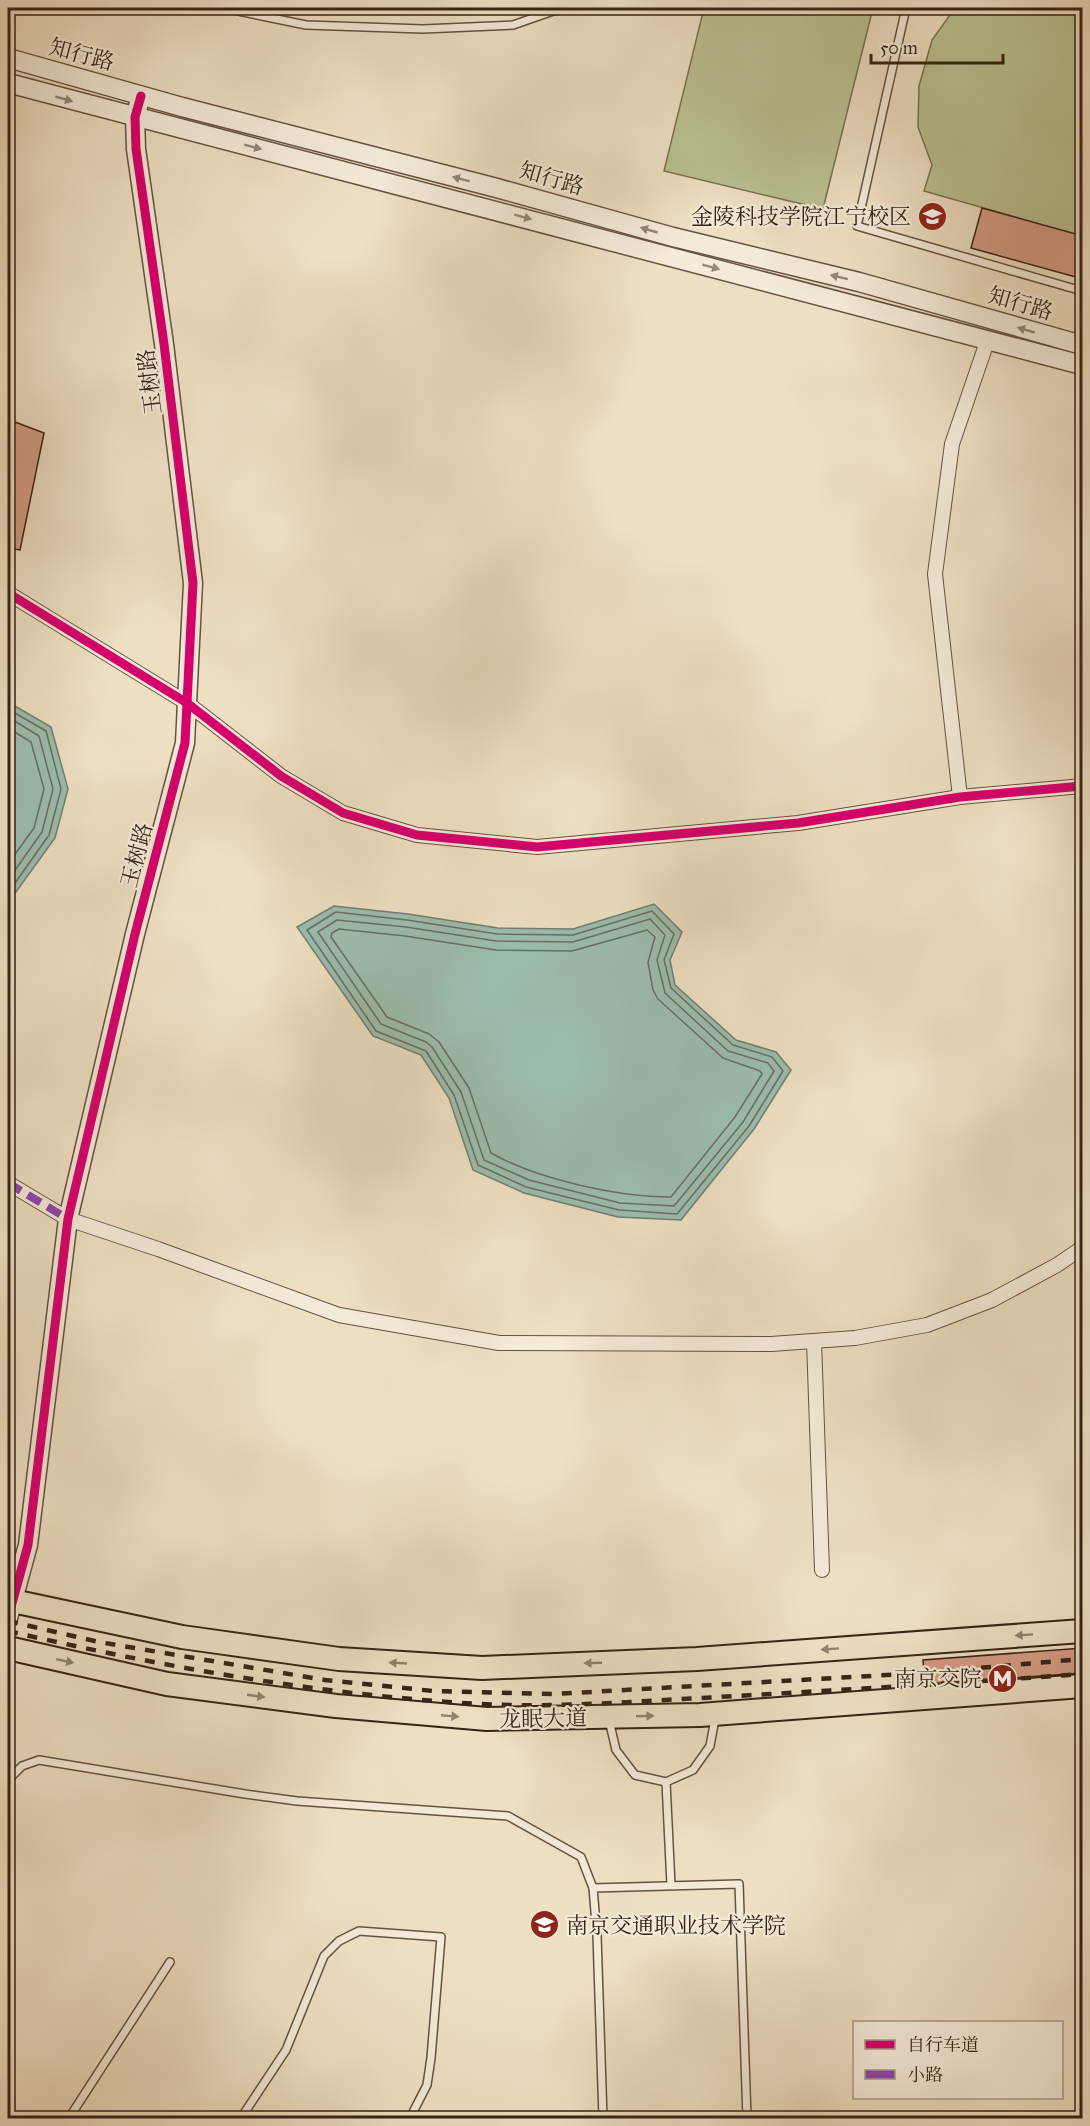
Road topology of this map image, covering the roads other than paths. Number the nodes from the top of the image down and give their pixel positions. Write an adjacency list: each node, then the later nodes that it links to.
1 (223, 8): 2 (lane)
2 (562, 8)
3 (906, 8): 8 (lane)
4 (8, 58): 6 (street, 知行路)
5 (8, 83): 7 (street, 知行路, one-way to 7)
6 (141, 96): 7 (street, 玉树路); 10 (street, 知行路, one-way to 6)
7 (135, 117): 9 (street, 知行路, one-way to 9); 13 (street, 玉树路)
8 (1083, 291)
9 (988, 339): 11 (street, 知行路); 15 (street)
10 (1083, 345)
11 (1083, 364)
12 (8, 594): 13 (street)
13 (187, 703): 15 (street); 17 (street, 玉树路)
14 (1083, 786): 15 (street)
15 (960, 797)
16 (8, 1183): 17 (street)
17 (68, 1219): 19 (street); 21 (street, 玉树路)
18 (1083, 1248): 19 (street)
19 (814, 1341): 20 (street)
20 (822, 1570)
21 (9, 1606): 22 (main road, one-way to 21)
22 (1083, 1631)
23 (8, 1648): 26 (main road, 龙眠大道, one-way to 26)
24 (1083, 1686): 25 (main road, 龙眠大道)
25 (716, 1713): 26 (main road, 龙眠大道, one-way to 25); 28 (lane)
26 (609, 1717): 28 (lane)
27 (8, 1780): 30 (lane)
28 (666, 1782): 29 (lane)
29 (671, 1885): 30 (lane); 36 (lane)
30 (593, 1888): 35 (lane)
31 (170, 1962): 32 (lane)
32 (69, 2118)
33 (241, 2118): 34 (lane)
34 (410, 2118)
35 (603, 2118)
36 (747, 2118)

